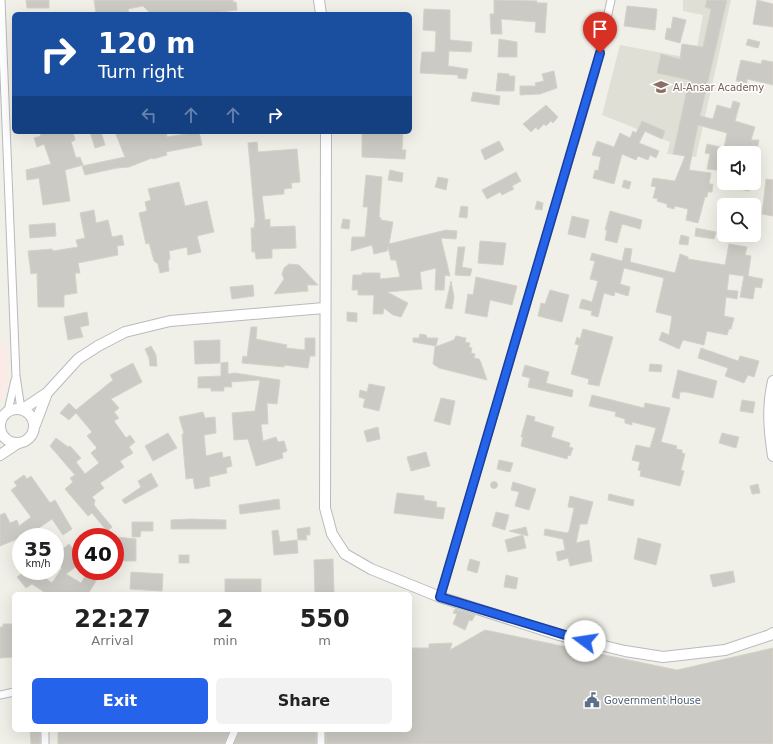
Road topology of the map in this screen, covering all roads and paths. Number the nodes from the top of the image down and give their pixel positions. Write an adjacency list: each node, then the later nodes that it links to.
1 (1, 0): 7 (street)
2 (318, 0): 4 (street)
3 (611, 0): 17 (street)
4 (321, 12)
5 (326, 134): 6 (street)
6 (324, 308): 9 (street); 17 (street)
7 (16, 376): 10 (street); 11 (street)
8 (773, 381): 16 (street)
9 (47, 393): 10 (street); 12 (street)
10 (22, 409): 11 (street); 12 (street)
11 (4, 413): 13 (street)
12 (35, 425): 14 (street)
13 (1, 434): 14 (street)
14 (18, 443): 15 (street)
15 (0, 455)
16 (773, 456)
17 (440, 597): 18 (street)
18 (773, 633)
19 (12, 692): 20 (street)
20 (0, 694)
21 (45, 732): 24 (street)
22 (234, 732): 25 (street)
23 (321, 732): 26 (street)
24 (45, 744)
25 (229, 744)
26 (322, 744)

